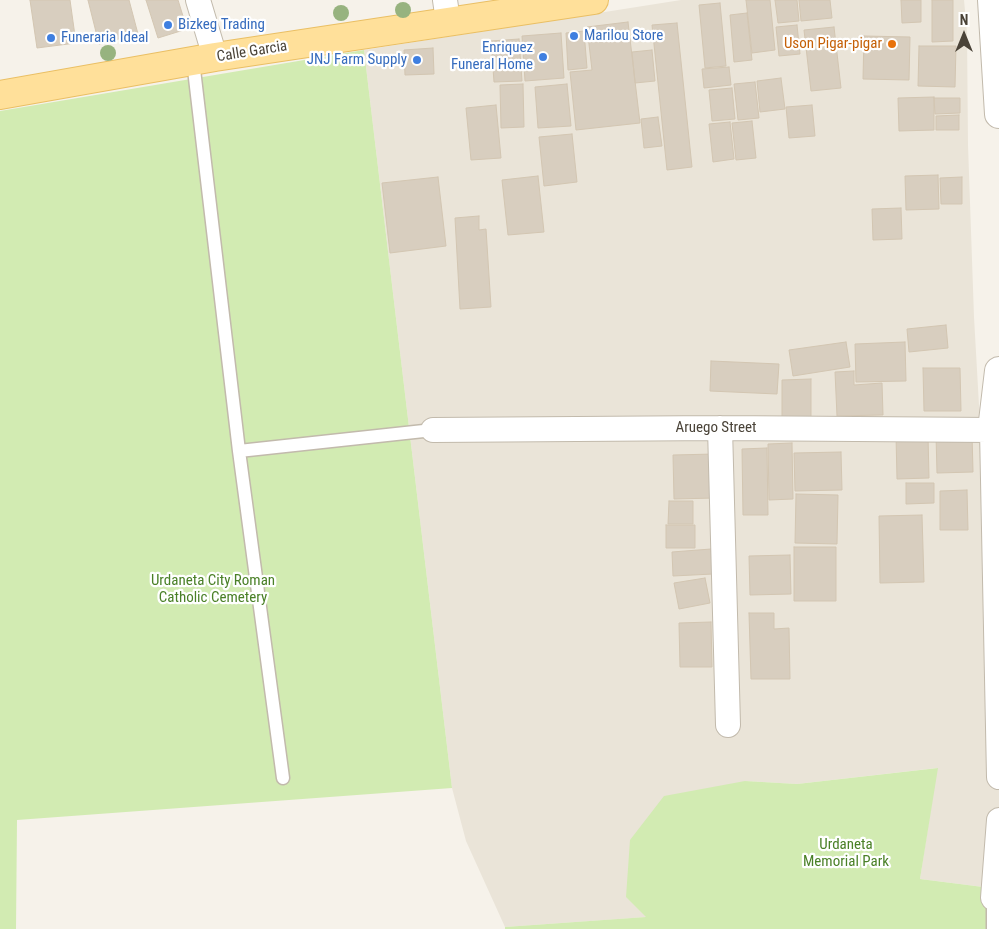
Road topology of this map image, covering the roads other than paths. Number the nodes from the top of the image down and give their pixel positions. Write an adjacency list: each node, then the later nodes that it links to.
1 (198, 0): 5 (street)
2 (594, 0): 4 (main road, Calle Garcia)
3 (992, 0): 7 (street)
4 (446, 11): 5 (main road, Calle Garcia)
5 (204, 59): 6 (main road, Calle Garcia); 12 (lane)
6 (0, 95)
7 (999, 114)
8 (999, 371): 11 (street)
9 (720, 428): 10 (street, Aruego Street); 11 (street, Aruego Street); 13 (street)
10 (433, 430): 12 (lane)
11 (995, 430): 14 (street)
12 (239, 451): 15 (lane)
13 (728, 725)
14 (999, 777)
15 (283, 778)
16 (999, 820): 17 (street)
17 (994, 898): 18 (lane)
18 (993, 929)

